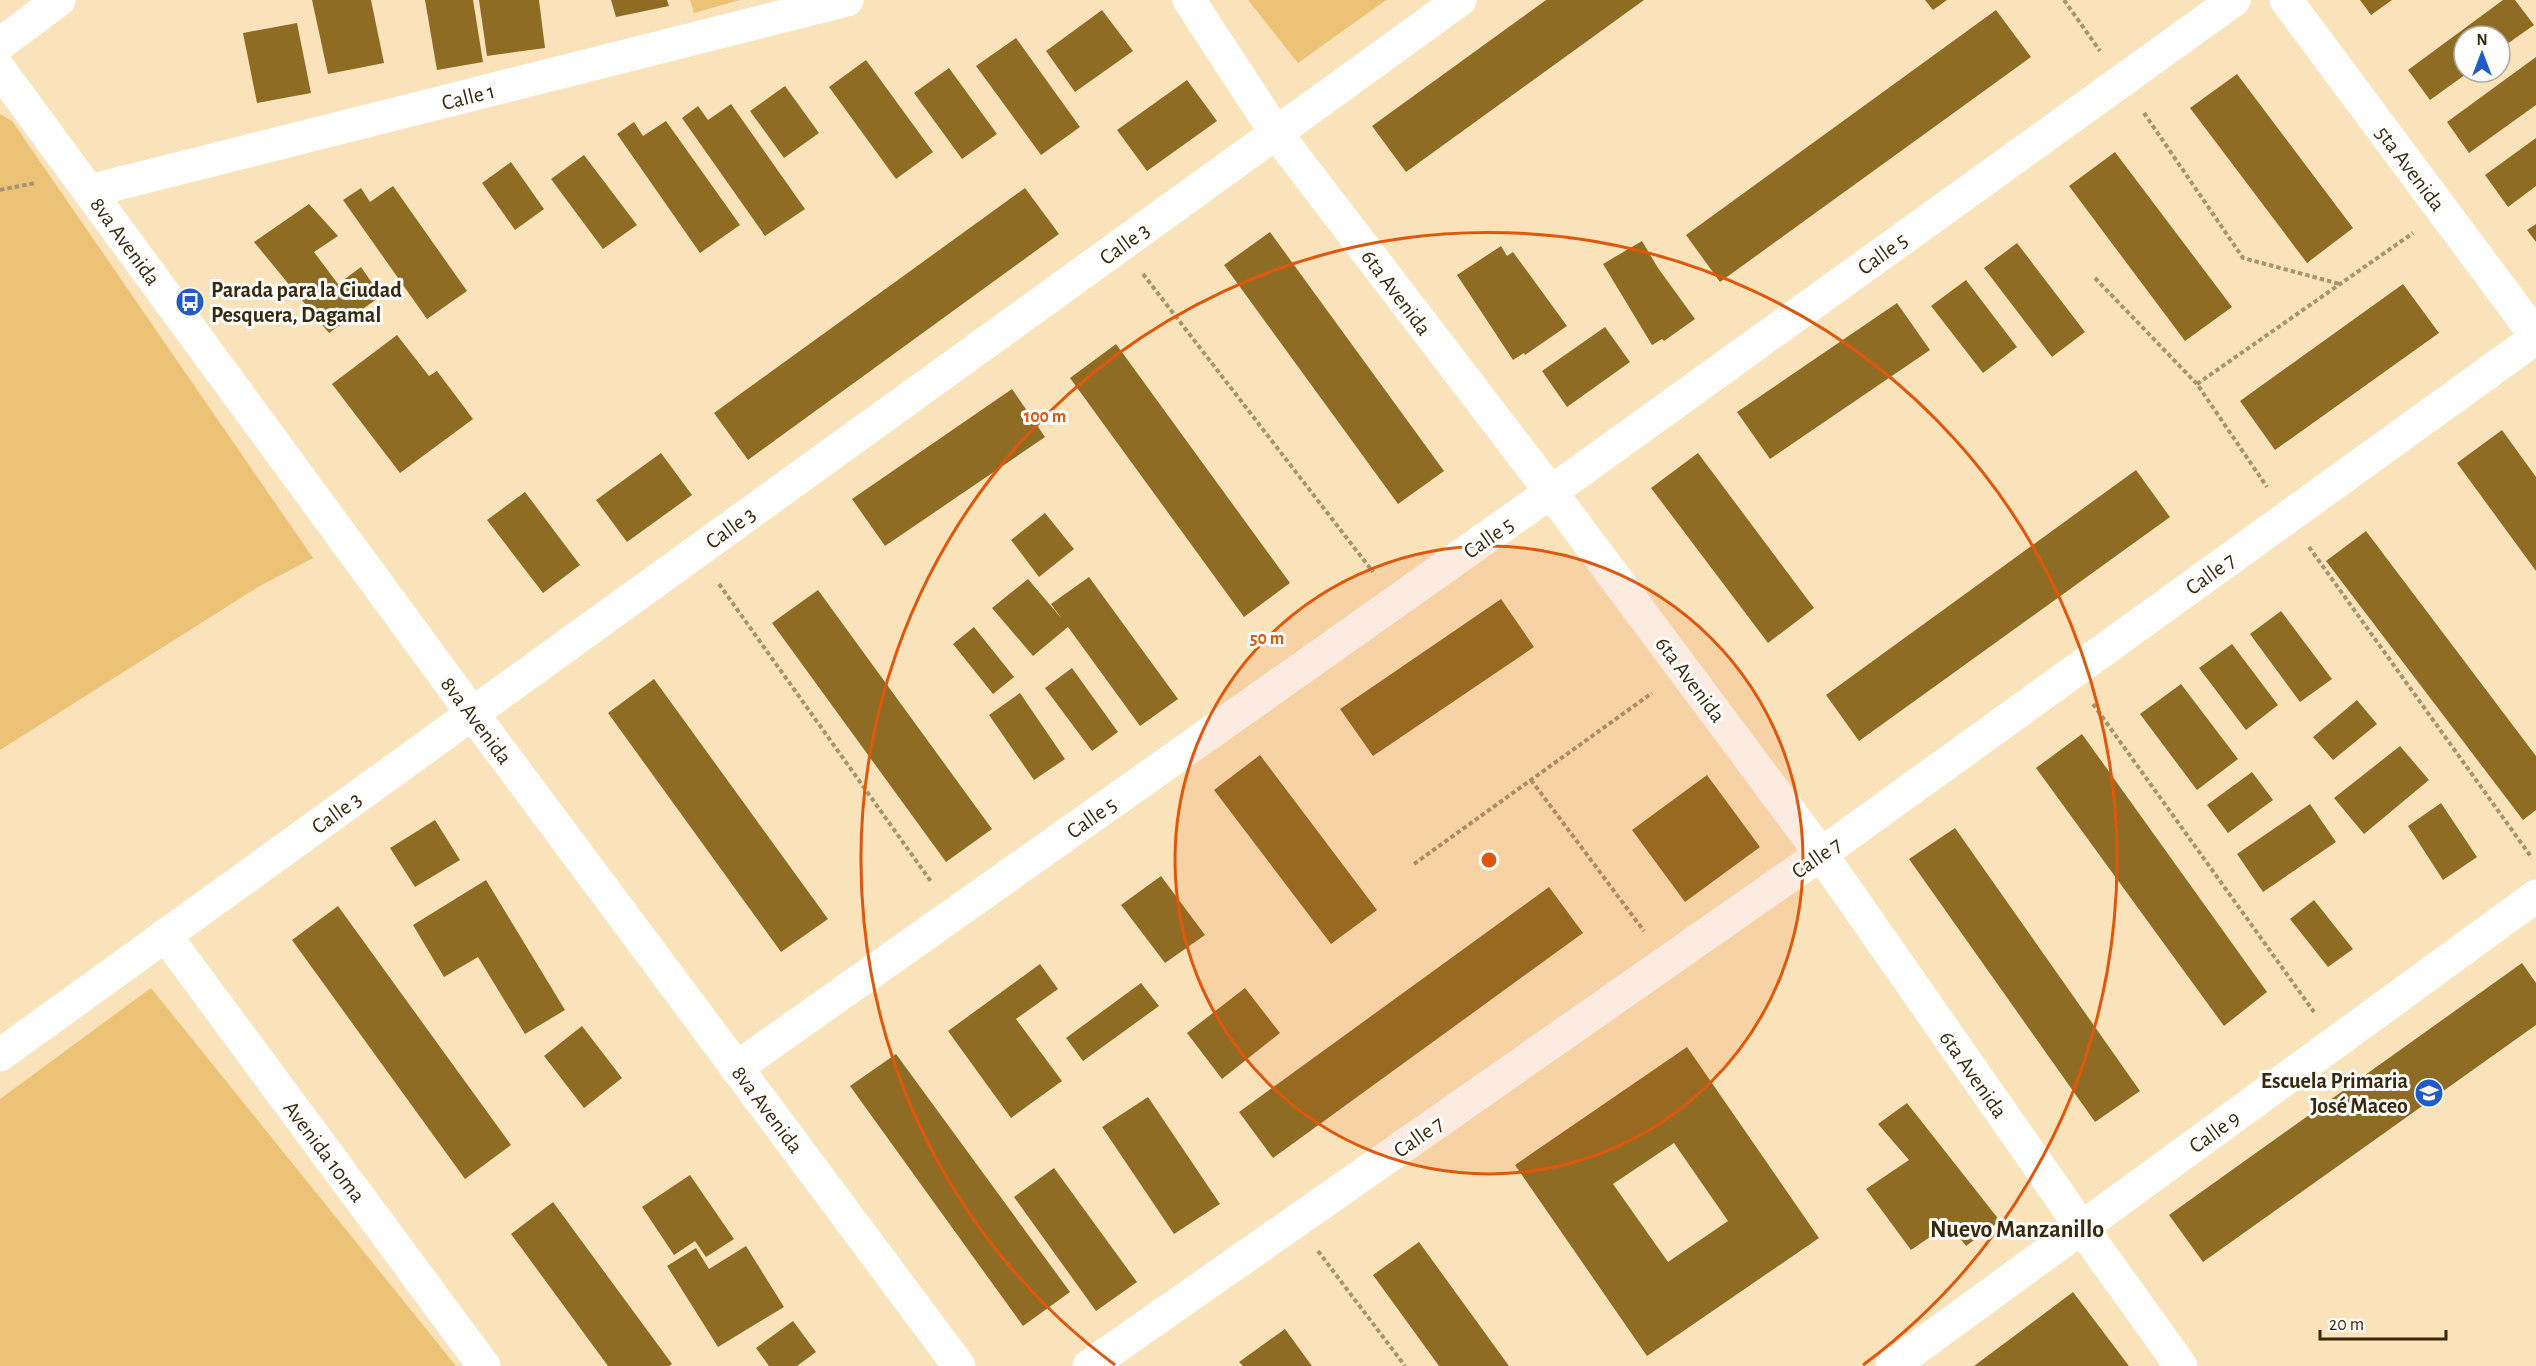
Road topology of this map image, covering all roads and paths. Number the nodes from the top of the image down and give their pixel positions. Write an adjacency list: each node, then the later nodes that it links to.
1 (59, 0): 8 (street)
2 (847, 0): 12 (street, Calle 1)
3 (1189, 0): 11 (street, 6ta Avenida)
4 (1460, 0): 11 (street, Calle 3)
5 (2064, 0): 10 (path)
6 (2235, 0): 10 (street, Calle 5)
7 (2286, 0): 13 (street, 5ta Avenida)
8 (0, 45)
9 (0, 70): 12 (street, 8va Avenida)
10 (2121, 80): 16 (path); 19 (street, Calle 5)
11 (1276, 133): 14 (street, Calle 3); 19 (street, 6ta Avenida)
12 (89, 191): 25 (street, 8va Avenida)
13 (2443, 212): 16 (path); 17 (street, 5ta Avenida)
14 (1121, 245): 21 (street, Calle 3); 22 (path)
15 (2096, 278): 18 (path)
16 (2340, 284): 18 (path)
17 (2536, 337): 20 (street, Calle 7)
18 (2197, 384): 20 (path)
19 (1551, 492): 22 (street, Calle 5); 23 (street, 6ta Avenida)
20 (2287, 518): 24 (street, Calle 7); 28 (path)
21 (696, 552): 25 (street, Calle 3); 31 (path)
22 (1396, 602): 31 (street, Calle 5)
23 (1684, 670): 26 (path); 27 (street, 6ta Avenida)
24 (2071, 674): 27 (street, Calle 7); 34 (path)
25 (472, 713): 32 (street, Calle 3); 36 (street, 8va Avenida)
26 (1531, 780): 29 (path); 33 (path)
27 (1821, 854): 33 (street, Calle 7); 38 (street, 6ta Avenida)
28 (2536, 863)
29 (1414, 864)
30 (2536, 896): 34 (street, Calle 9)
31 (954, 914): 36 (street, Calle 5)
32 (165, 935): 35 (street, Calle 3); 39 (street, Avenida 10ma)
33 (1666, 962): 37 (street, Calle 7)
34 (2336, 1042): 38 (street, Calle 9)
35 (0, 1055)
36 (736, 1068): 40 (street, 8va Avenida)
37 (1296, 1221): 41 (street, Calle 7); 42 (path)
38 (2082, 1228): 43 (street, Calle 9); 44 (street, 6ta Avenida)
39 (484, 1366)
40 (959, 1366)
41 (1089, 1366)
42 (1406, 1366)
43 (1892, 1366)
44 (2181, 1366)

